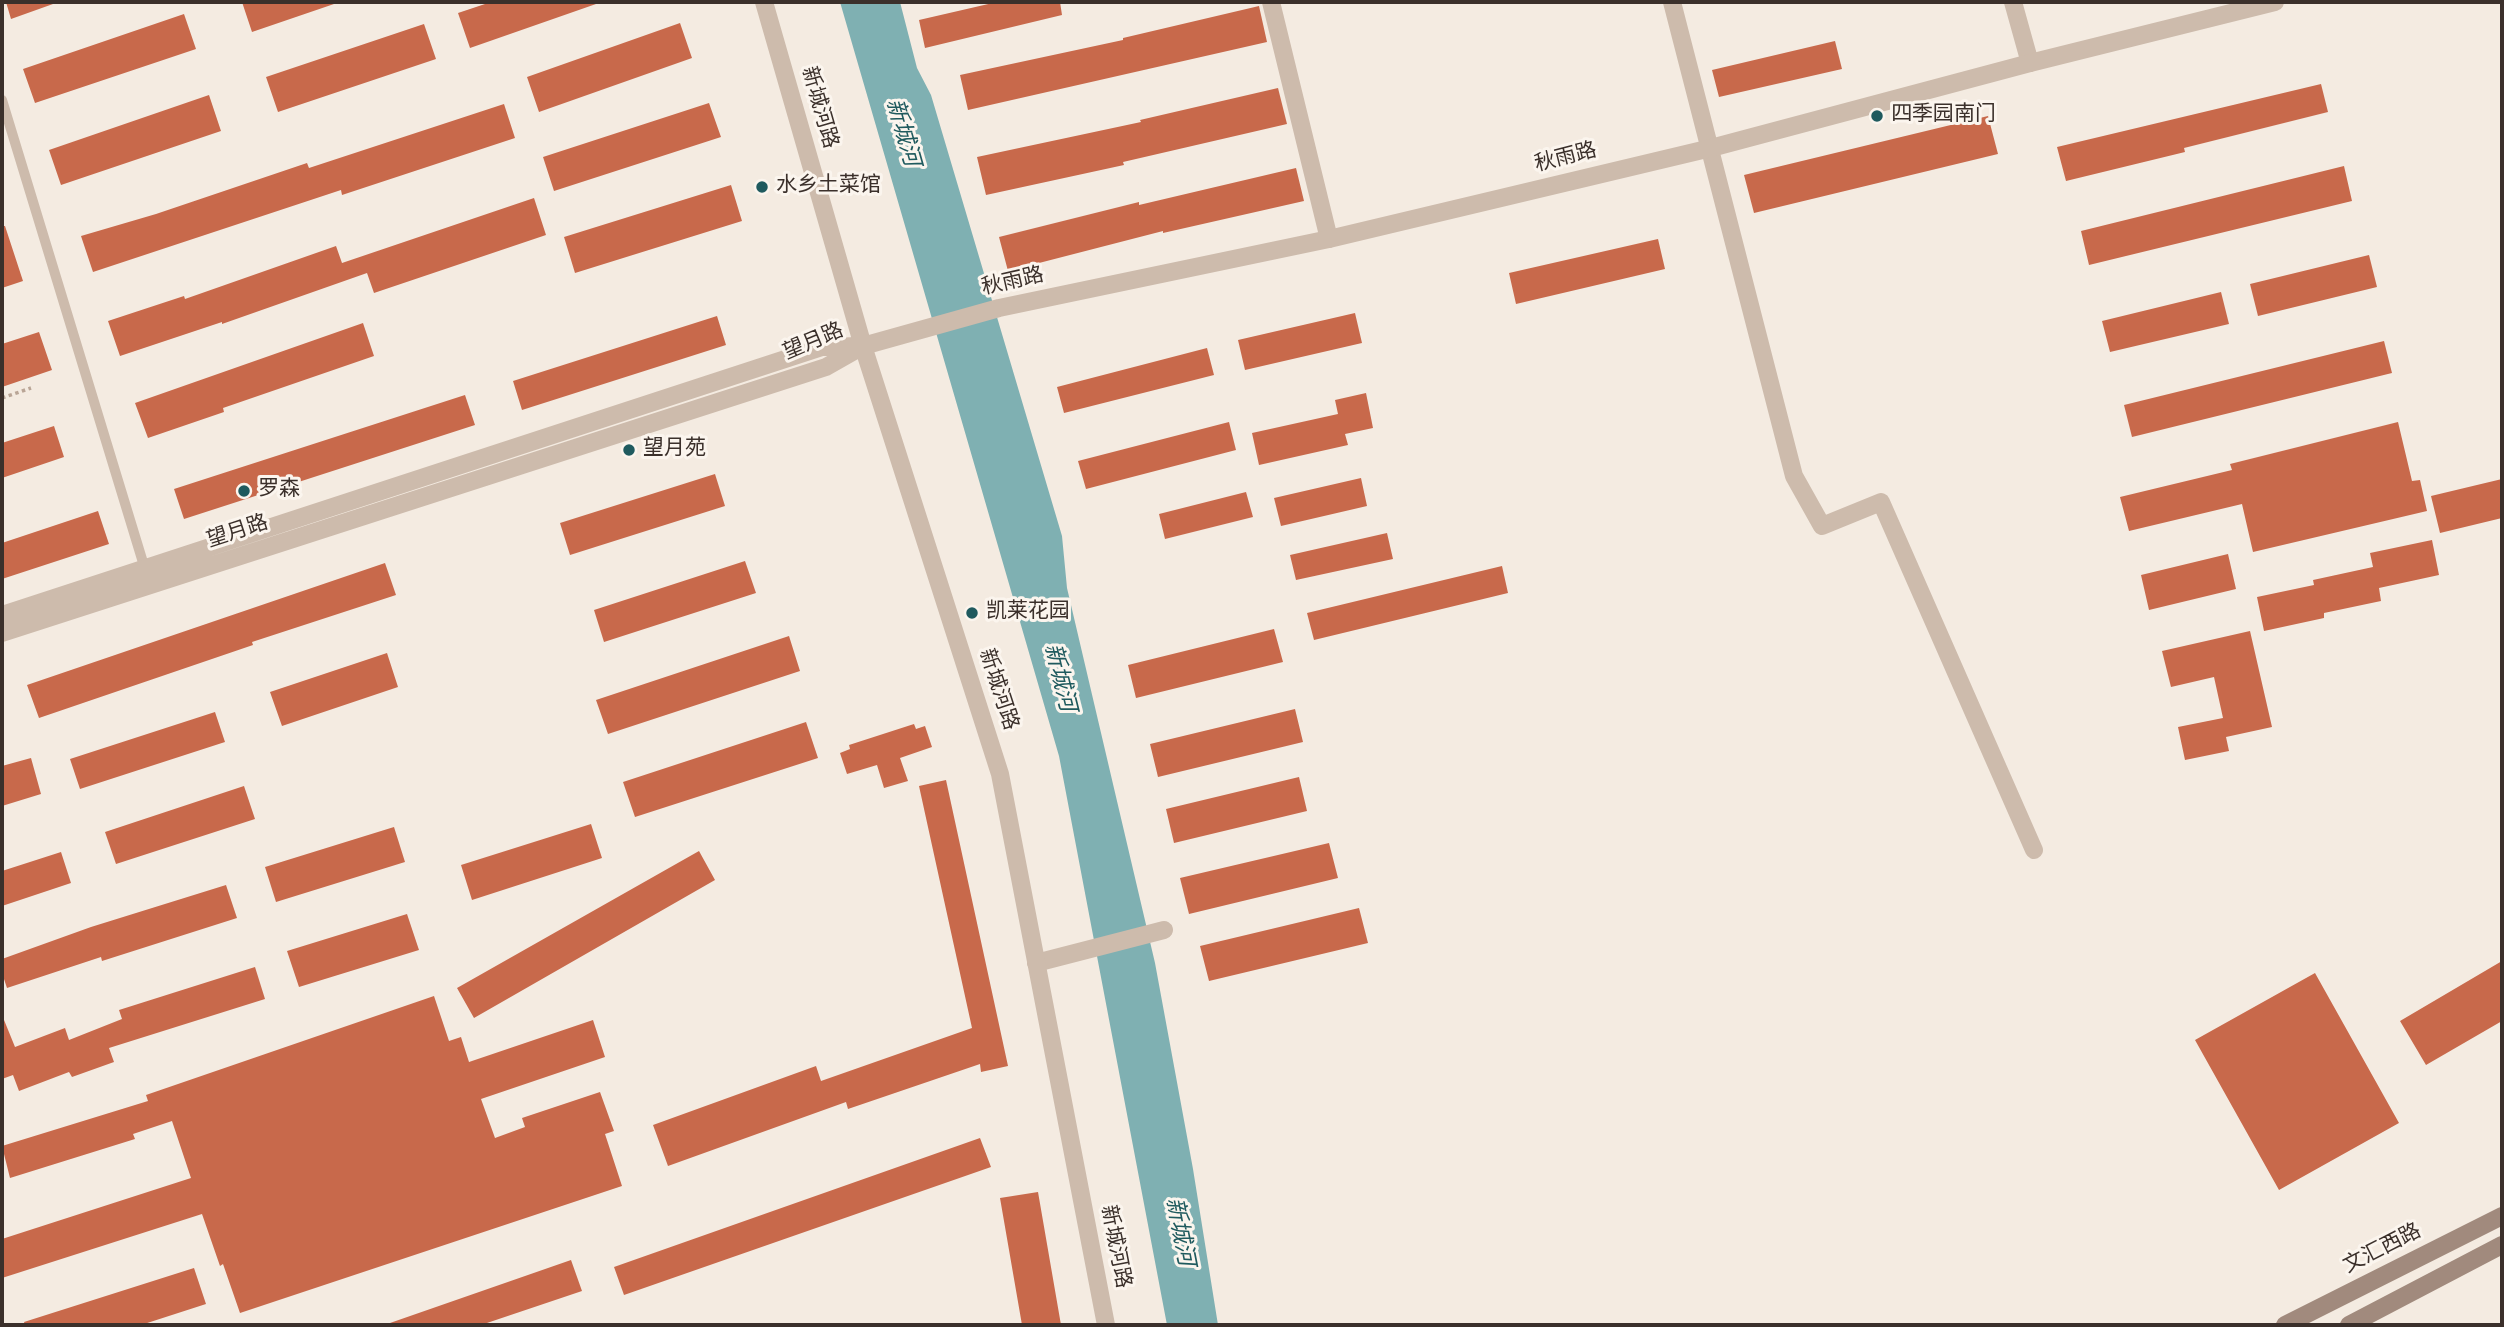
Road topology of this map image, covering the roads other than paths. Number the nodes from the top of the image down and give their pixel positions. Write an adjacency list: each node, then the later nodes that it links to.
1 (764, 2): 10 (street, 新城河路)
2 (1271, 2): 9 (street)
3 (1672, 2): 8 (street)
4 (2013, 2): 6 (street)
5 (2276, 2): 6 (street, 秋雨路)
6 (2030, 63): 8 (street, 秋雨路)
7 (2, 100): 11 (lane)
8 (1711, 148): 9 (street, 秋雨路); 14 (street)
9 (1329, 239): 10 (street, 秋雨路)
10 (863, 346): 11 (street, 望月路); 13 (street, 望月路); 16 (street, 新城河路)
11 (145, 569): 12 (street, 望月路)
12 (2, 615)
13 (2, 633)
14 (2034, 850)
15 (1164, 930): 16 (street)
16 (1036, 963): 19 (street, 新城河路)
17 (2502, 1216): 20 (main road, 文汇西路)
18 (2502, 1245): 21 (main road)
19 (1106, 1325)
20 (2285, 1325)
21 (2349, 1325)

